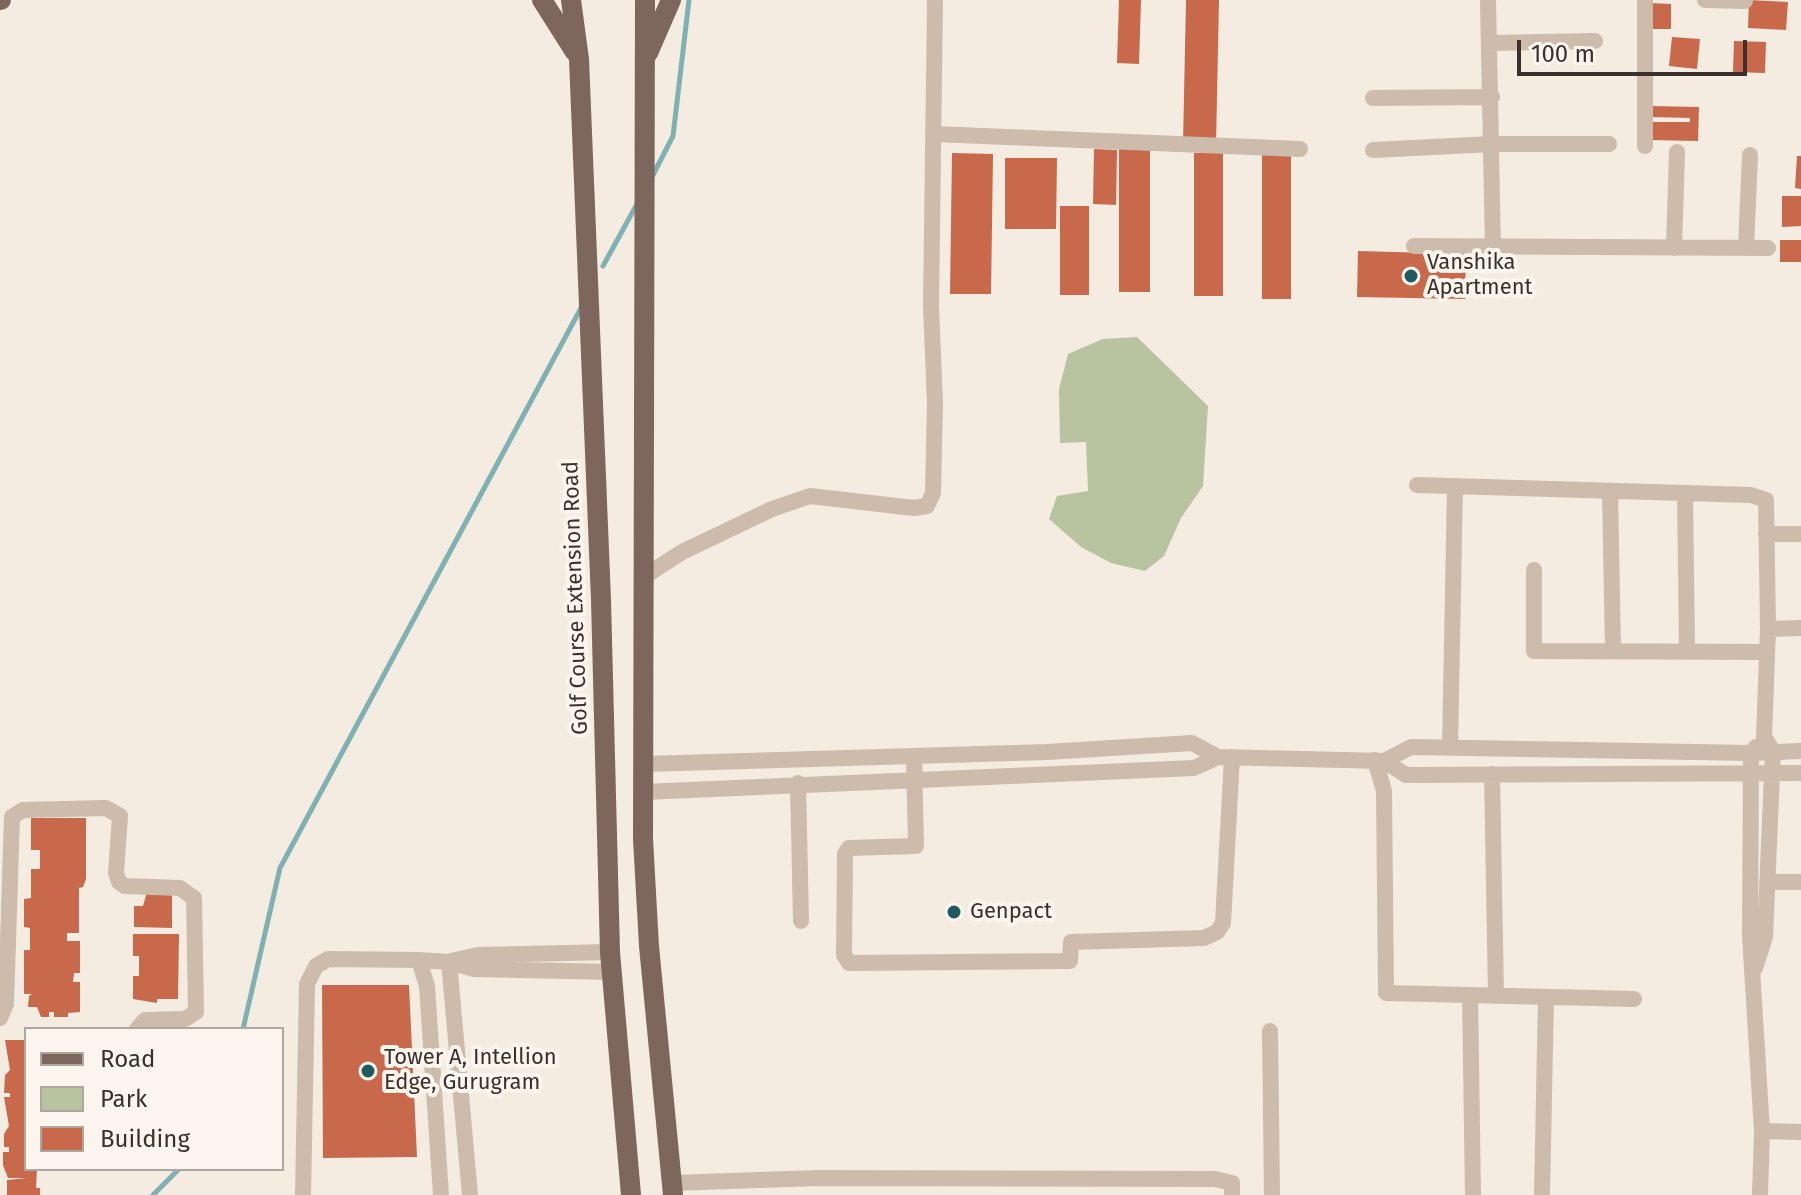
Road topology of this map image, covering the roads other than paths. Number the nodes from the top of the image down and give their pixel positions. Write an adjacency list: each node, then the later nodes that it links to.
1 (542, 0): 14 (main road)
2 (571, 0): 14 (main road, Golf Course Extension Road)
3 (645, 0): 13 (main road)
4 (671, 0): 13 (main road)
5 (935, 0): 17 (street)
6 (1488, 0): 12 (street)
7 (1645, 0): 20 (street)
8 (1705, 0): 9 (street)
9 (1722, 0): 10 (street)
10 (1745, 1)
11 (1595, 41): 12 (street)
12 (1489, 43): 15 (street)
13 (646, 56): 37 (main road)
14 (579, 59): 66 (main road, Golf Course Extension Road)
15 (1492, 97): 16 (street); 18 (street)
16 (1373, 98)
17 (934, 134): 21 (street); 37 (street)
18 (1492, 144): 19 (street); 22 (street); 29 (street)
19 (1609, 144)
20 (1645, 146)
21 (1300, 149)
22 (1373, 150)
23 (1677, 152): 26 (street)
24 (1750, 155): 27 (street)
25 (1414, 246): 29 (street)
26 (1674, 248): 27 (street); 29 (street)
27 (1746, 248): 28 (street)
28 (1768, 248)
29 (1493, 249)
30 (1417, 485): 31 (street)
31 (1455, 486): 32 (street); 44 (street)
32 (1610, 491): 33 (street); 40 (street)
33 (1685, 493): 34 (street); 41 (street)
34 (1766, 534): 35 (street); 39 (street)
35 (1801, 534)
36 (1534, 570): 40 (street)
37 (645, 576): 51 (main road)
38 (1801, 628): 39 (street)
39 (1768, 629): 42 (street)
40 (1613, 651): 41 (street)
41 (1687, 651): 42 (street)
42 (1765, 652): 43 (street)
43 (1769, 744): 45 (street); 46 (street); 52 (street)
44 (1450, 748): 46 (street); 50 (street)
45 (1801, 751)
46 (1751, 753): 55 (street)
47 (914, 756): 48 (street); 49 (street); 56 (street)
48 (1225, 757): 50 (street); 56 (street); 56 (street)
49 (860, 758): 51 (street); 57 (street)
50 (1380, 761): 54 (street); 68 (street)
51 (645, 764): 59 (main road)
52 (1772, 773): 53 (street); 55 (street); 60 (street)
53 (1801, 773)
54 (1492, 774): 55 (street); 69 (street)
55 (1750, 774): 67 (street)
56 (914, 781): 57 (street)
57 (861, 782): 58 (street)
58 (798, 783): 59 (street); 63 (street)
59 (644, 792): 80 (main road)
60 (1767, 882): 61 (street); 67 (street)
61 (1801, 882)
62 (4, 919): 72 (street); 73 (street)
63 (801, 921)
64 (419, 960): 65 (street); 76 (street); 81 (street)
65 (449, 962): 66 (street); 75 (street)
66 (611, 962): 84 (main road, Golf Course Extension Road)
67 (1755, 968): 77 (street)
68 (1470, 995): 69 (street); 87 (street)
69 (1496, 996): 70 (street)
70 (1546, 997): 71 (street); 88 (street)
71 (1634, 999)
72 (0, 1018)
73 (139, 1027)
74 (1270, 1031): 86 (street)
75 (465, 1118): 76 (street); 83 (street)
76 (439, 1120): 82 (street)
77 (1762, 1131): 78 (street); 89 (street)
78 (1801, 1132)
79 (843, 1187): 80 (street); 85 (street)
80 (673, 1189)
81 (303, 1195)
82 (441, 1195)
83 (470, 1195)
84 (631, 1195)
85 (1232, 1195)
86 (1272, 1195)
87 (1473, 1195)
88 (1542, 1195)
89 (1760, 1195)

